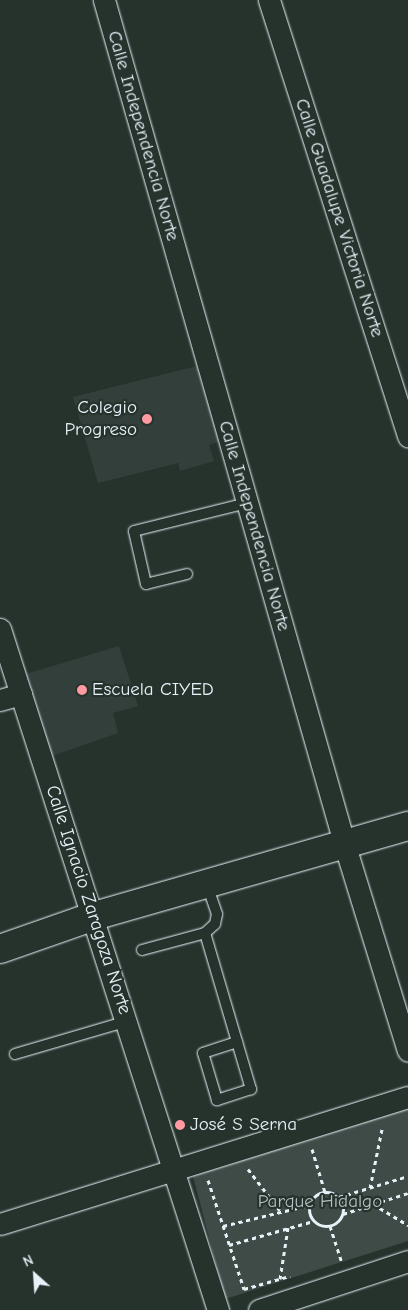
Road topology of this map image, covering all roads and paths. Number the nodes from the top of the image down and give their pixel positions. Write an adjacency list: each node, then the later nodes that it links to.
1 (104, 0): 4 (street, Calle Independencia Norte)
2 (269, 0): 3 (street, Calle Guadalupe Victoria Norte)
3 (408, 436)
4 (247, 503): 5 (lane); 10 (street, Calle Independencia Norte)
5 (187, 574)
6 (0, 629): 7 (street, Calle Ignacio Zaragoza Norte)
7 (21, 694): 8 (street); 12 (street, Calle Ignacio Zaragoza Norte)
8 (0, 700)
9 (408, 826): 10 (main road)
10 (345, 846): 11 (main road); 18 (street, Calle Independencia Norte)
11 (207, 884): 12 (main road); 13 (lane)
12 (94, 916): 14 (main road); 16 (street, Calle Ignacio Zaragoza Norte)
13 (205, 932): 15 (lane); 17 (lane)
14 (0, 949)
15 (142, 950)
16 (128, 1021): 19 (lane); 24 (street, Calle Ignacio Zaragoza Norte)
17 (237, 1042): 17 (lane)
18 (408, 1051)
19 (15, 1054)
20 (408, 1097): 24 (street)
21 (382, 1129): 27 (path)
22 (312, 1150): 28 (path)
23 (248, 1169): 33 (path)
24 (175, 1171): 36 (street); 48 (street, Calle Ignacio Zaragoza Norte)
25 (408, 1176): 27 (path)
26 (207, 1180): 38 (path)
27 (370, 1188): 30 (path)
28 (325, 1192): 30 (path); 32 (path)
29 (408, 1193): 31 (path)
30 (339, 1197): 34 (path)
31 (373, 1204): 34 (path); 37 (path)
32 (310, 1205): 33 (path); 35 (path)
33 (281, 1212): 38 (path)
34 (343, 1214): 39 (path)
35 (314, 1221): 39 (path); 40 (path)
36 (0, 1224)
37 (408, 1225)
38 (222, 1226): 41 (path)
39 (330, 1226): 44 (path)
40 (288, 1228): 41 (path); 47 (path)
41 (229, 1245): 47 (path)
42 (351, 1259): 44 (path)
43 (408, 1261): 49 (street)
44 (342, 1262): 45 (path)
45 (333, 1264)
46 (297, 1274): 47 (path)
47 (280, 1279)
48 (218, 1310)
49 (259, 1310)

